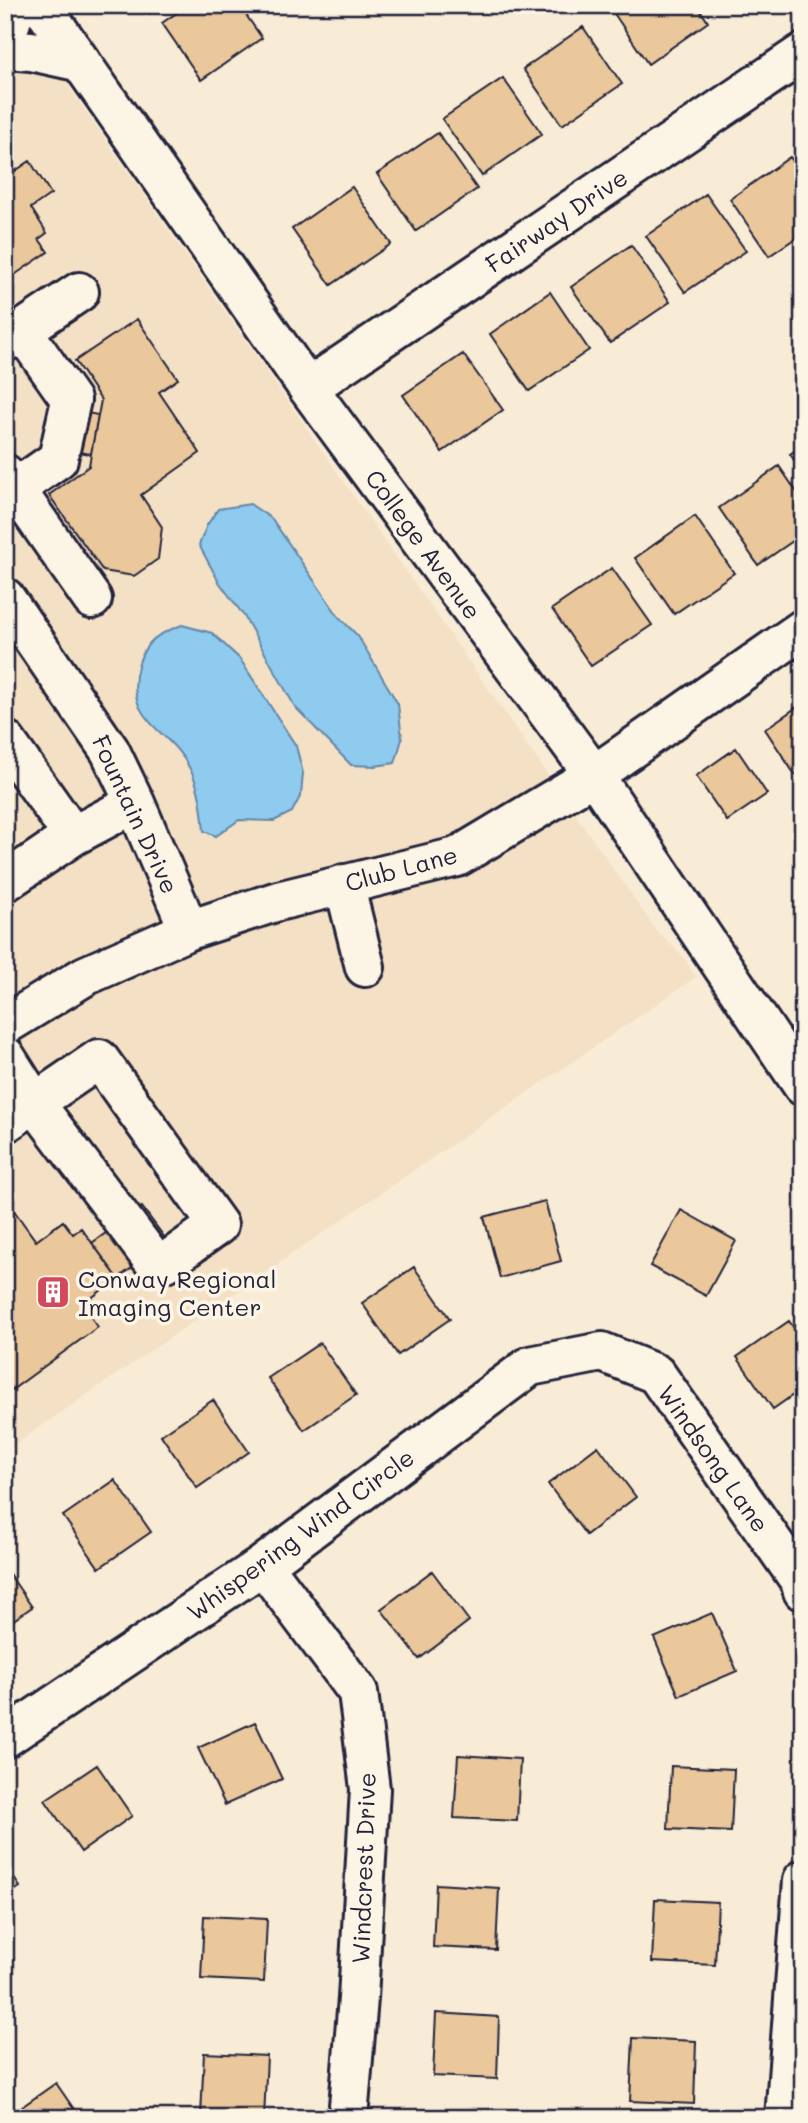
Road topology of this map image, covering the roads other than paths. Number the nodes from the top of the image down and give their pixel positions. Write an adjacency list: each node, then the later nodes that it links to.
1 (42, 8): 2 (street); 5 (street, College Avenue)
2 (5, 35)
3 (5, 49): 5 (street)
4 (803, 53): 8 (street, Fairway Drive)
5 (81, 62): 8 (street, College Avenue)
6 (79, 292): 7 (street)
7 (14, 336): 9 (street)
8 (309, 388): 14 (street, College Avenue)
9 (9, 486): 11 (street)
10 (5, 598): 15 (street, Fountain Drive)
11 (92, 599)
12 (803, 629): 14 (street, Club Lane)
13 (5, 740): 16 (street)
14 (594, 775): 18 (street, Club Lane); 23 (street, College Avenue)
15 (135, 803): 16 (street); 19 (street, Fountain Drive)
16 (73, 836): 17 (street)
17 (5, 882)
18 (344, 884): 19 (street, Club Lane); 20 (street)
19 (189, 930): 21 (street, Club Lane)
20 (365, 967)
21 (5, 1025)
22 (5, 1056): 24 (street)
23 (803, 1086)
24 (20, 1112): 24 (street)
25 (602, 1352): 26 (street, Whispering Wind Circle); 27 (street, Windsong Lane)
26 (263, 1565): 28 (street, Whispering Wind Circle); 31 (street, Windcrest Drive)
27 (803, 1591)
28 (5, 1738)
29 (803, 1880): 30 (street)
30 (798, 1991): 32 (street)
31 (348, 2118)
32 (785, 2118)

